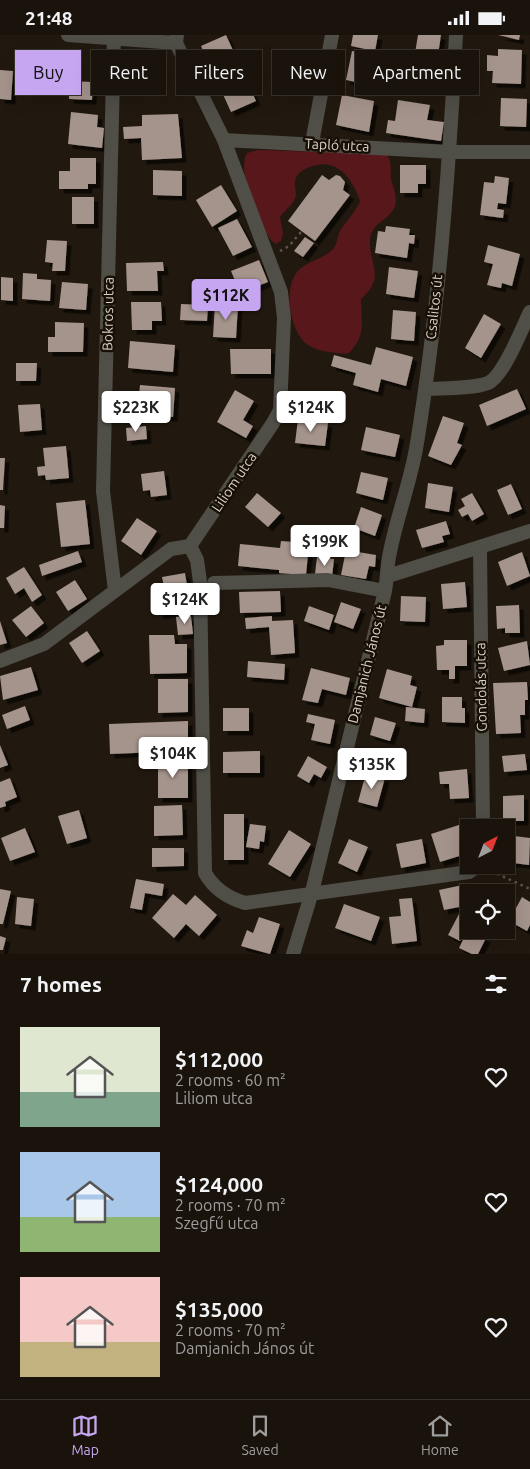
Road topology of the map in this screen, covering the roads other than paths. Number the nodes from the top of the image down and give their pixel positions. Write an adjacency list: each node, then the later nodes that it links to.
1 (68, 35): 4 (street)
2 (332, 35): 7 (street)
3 (456, 35): 8 (street, Csalitos út)
4 (114, 37): 5 (street); 17 (street, Bokros utca)
5 (177, 39): 6 (street, Liliom utca)
6 (224, 140): 7 (street, Tapló utca); 13 (street, Liliom utca)
7 (312, 143): 8 (street, Tapló utca)
8 (450, 152): 9 (street, Tapló utca); 11 (street, Csalitos út)
9 (530, 153)
10 (530, 312): 11 (street)
11 (426, 389): 15 (street, Csalitos út)
12 (530, 531): 14 (street)
13 (190, 546): 17 (street); 22 (street)
14 (480, 547): 15 (street); 20 (street, Gondolás utca)
15 (388, 576): 18 (street, Damjanich János út)
16 (214, 583): 18 (street)
17 (115, 591): 19 (street)
18 (385, 591): 22 (street, Damjanich János út)
19 (0, 661)
20 (483, 819)
21 (460, 873): 22 (street)
22 (312, 892): 23 (street, Damjanich János út)
23 (293, 954)

